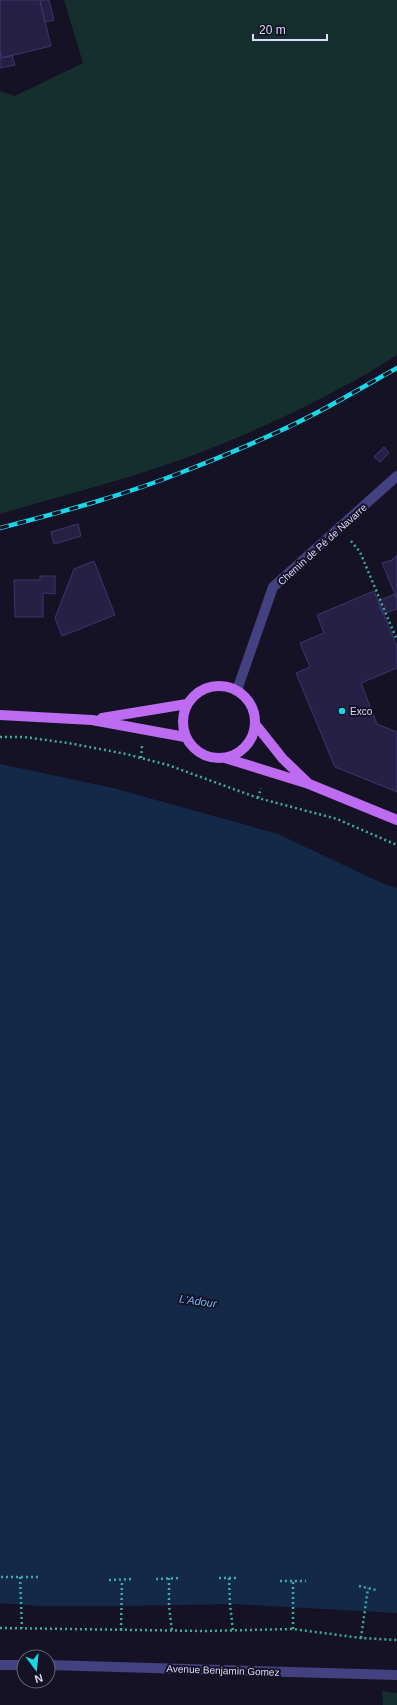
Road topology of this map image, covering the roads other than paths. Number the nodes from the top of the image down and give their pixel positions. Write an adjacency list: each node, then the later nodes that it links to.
1 (397, 476): 2 (street, Chemin de Pé de Navarre)
2 (237, 690): 3 (main road); 6 (main road)
3 (187, 704): 5 (main road); 7 (main road)
4 (0, 715): 5 (main road)
5 (92, 720): 7 (main road)
6 (256, 725): 8 (main road); 9 (main road)
7 (185, 736): 8 (main road)
8 (225, 758): 9 (main road)
9 (309, 784): 10 (main road)
10 (397, 820)
11 (0, 1665): 12 (street)
12 (16, 1665)
13 (56, 1665): 14 (street, Avenue Benjamin Gomez)
14 (397, 1675)

